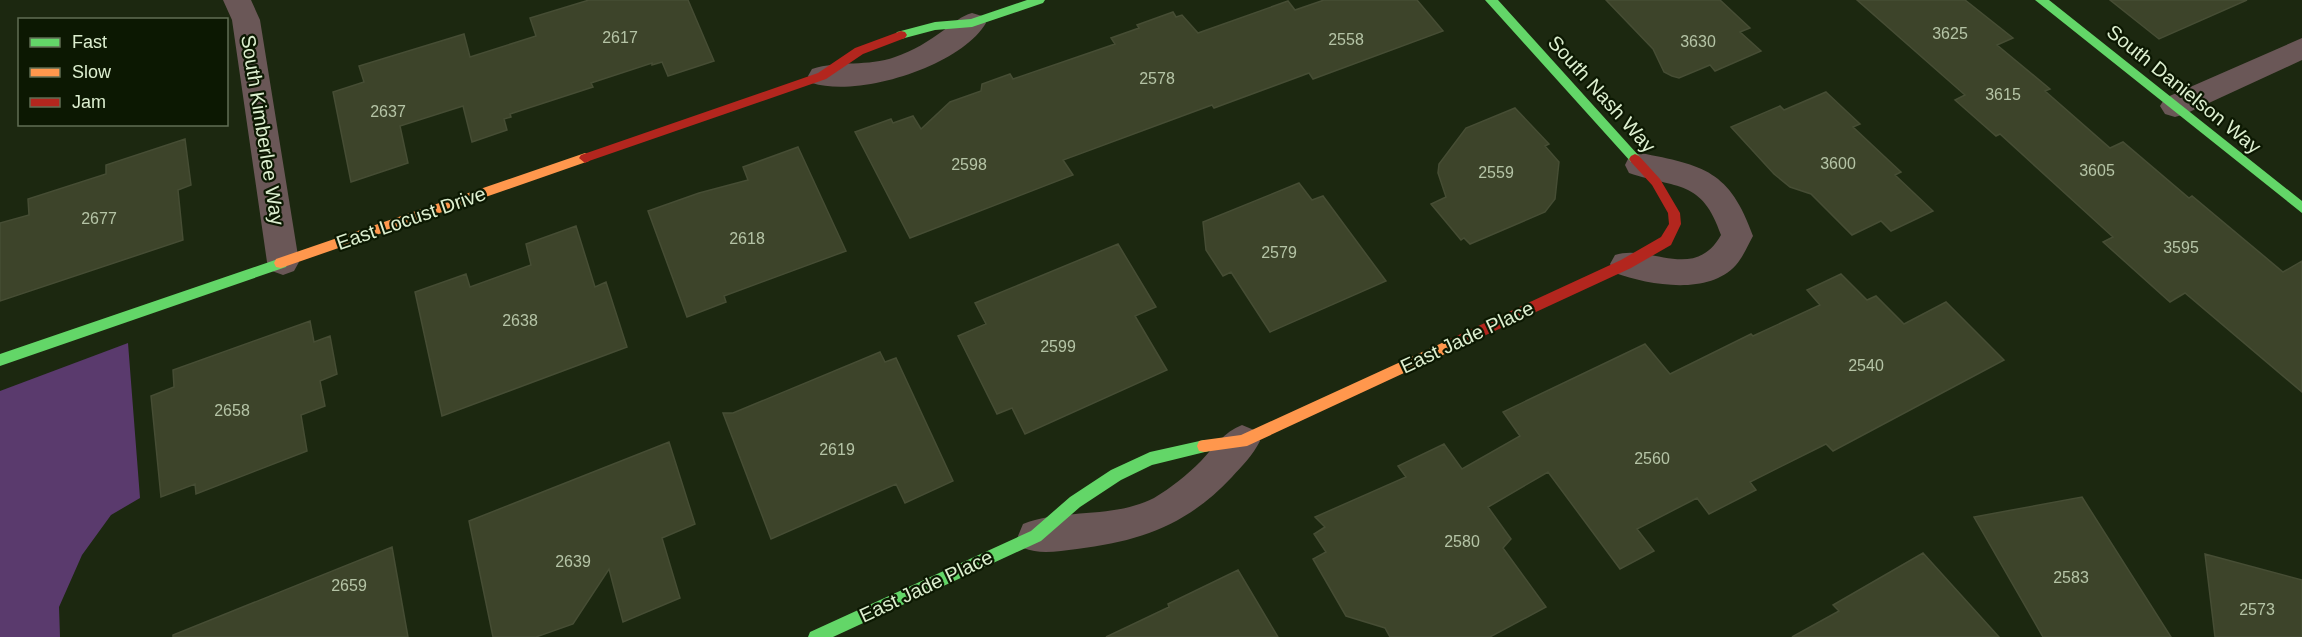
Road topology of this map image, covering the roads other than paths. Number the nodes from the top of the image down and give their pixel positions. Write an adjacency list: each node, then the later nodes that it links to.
1 (237, 0): 12 (street, South Kimberlee Way)
2 (1039, 0): 5 (street, East Locust Drive)
3 (1491, 0): 9 (street, South Nash Way)
4 (2042, 0): 8 (street, South Danielson Way)
5 (972, 23): 7 (street, East Locust Drive)
6 (2302, 48): 8 (street)
7 (822, 76): 12 (street, East Locust Drive)
8 (2175, 106): 10 (street, South Danielson Way)
9 (1640, 165): 11 (street, South Nash Way); 13 (street)
10 (2302, 208)
11 (1677, 219): 13 (street, East Jade Place)
12 (284, 262): 14 (street, East Locust Drive)
13 (1626, 264): 15 (street, East Jade Place)
14 (0, 360)
15 (1242, 441): 16 (street, East Jade Place); 16 (street, East Jade Place)
16 (1036, 536): 17 (street, East Jade Place)
17 (816, 637)

